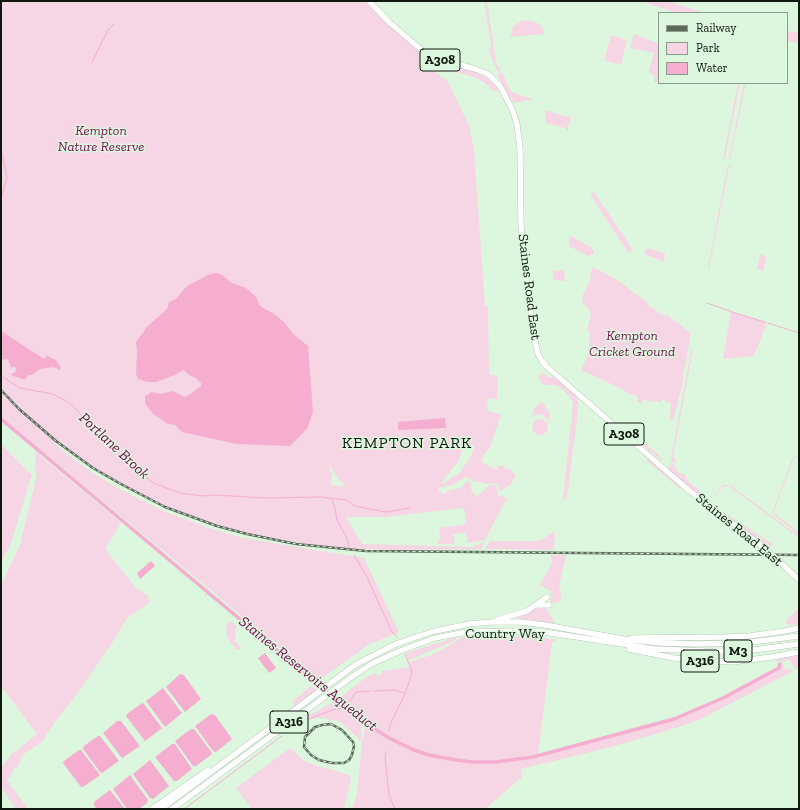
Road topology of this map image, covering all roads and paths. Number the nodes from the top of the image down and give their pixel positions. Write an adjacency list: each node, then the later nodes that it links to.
1 (369, 1): 2 (highway, Staines Road East / A308, bridge)
2 (799, 580)
3 (547, 597): 4 (highway)
4 (536, 605): 5 (highway); 6 (highway)
5 (549, 606)
6 (491, 622): 9 (highway, Country Way / A316); 15 (highway, Country Way / A316)
7 (794, 628): 9 (highway, A316)
8 (799, 636): 11 (highway, M3)
9 (623, 639): 11 (highway, A316)
10 (603, 642): 13 (highway, A316); 14 (highway, A316); 16 (highway, Country Way / A316)
11 (685, 644)
12 (799, 644): 13 (highway, M3)
13 (677, 651)
14 (799, 652)
15 (249, 744): 17 (highway); 18 (highway, A316)
16 (210, 782): 19 (highway, Country Way / A316); 20 (highway)
17 (152, 809)
18 (161, 809)
19 (172, 809)
20 (179, 809)

